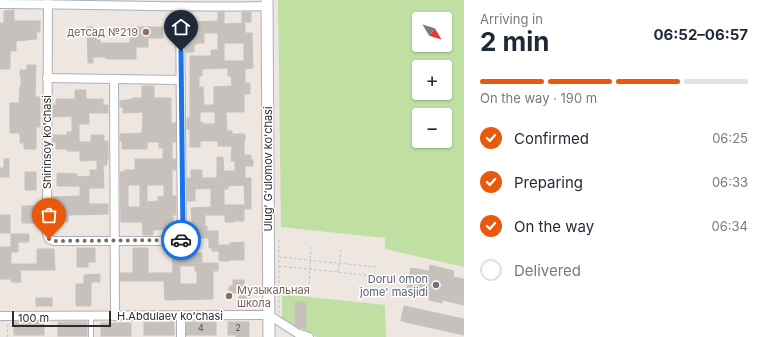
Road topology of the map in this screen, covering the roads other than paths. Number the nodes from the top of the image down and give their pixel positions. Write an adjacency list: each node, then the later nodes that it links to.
1 (30, 2): 4 (street); 5 (street)
2 (147, 3): 5 (street); 6 (street)
3 (265, 3): 6 (street); 11 (main road, Ulugʻ Gʻulomov koʻchasi)
4 (0, 4)
5 (48, 4): 7 (street, Shirinsoy ko'chasi)
6 (180, 7): 9 (street)
7 (47, 78): 8 (street); 10 (street, Shirinsoy ko'chasi)
8 (114, 79): 9 (street); 10 (street)
9 (181, 80): 10 (street, Shirinsoy ko'chasi)
10 (115, 240): 14 (street)
11 (267, 315): 15 (street, H.Abdulaev ko'chasi); 18 (main road, Ulugʻ Gʻulomov koʻchasi); 19 (main road, Ulugʻ Gʻulomov koʻchasi); 20 (street)
12 (4, 316): 13 (street, H.Abdulaev ko'chasi)
13 (91, 316): 14 (street, H.Abdulaev ko'chasi); 16 (lane)
14 (115, 316): 15 (street, H.Abdulaev ko'chasi)
15 (181, 316): 17 (street)
16 (91, 337)
17 (181, 337)
18 (266, 337)
19 (269, 337)
20 (308, 337)

